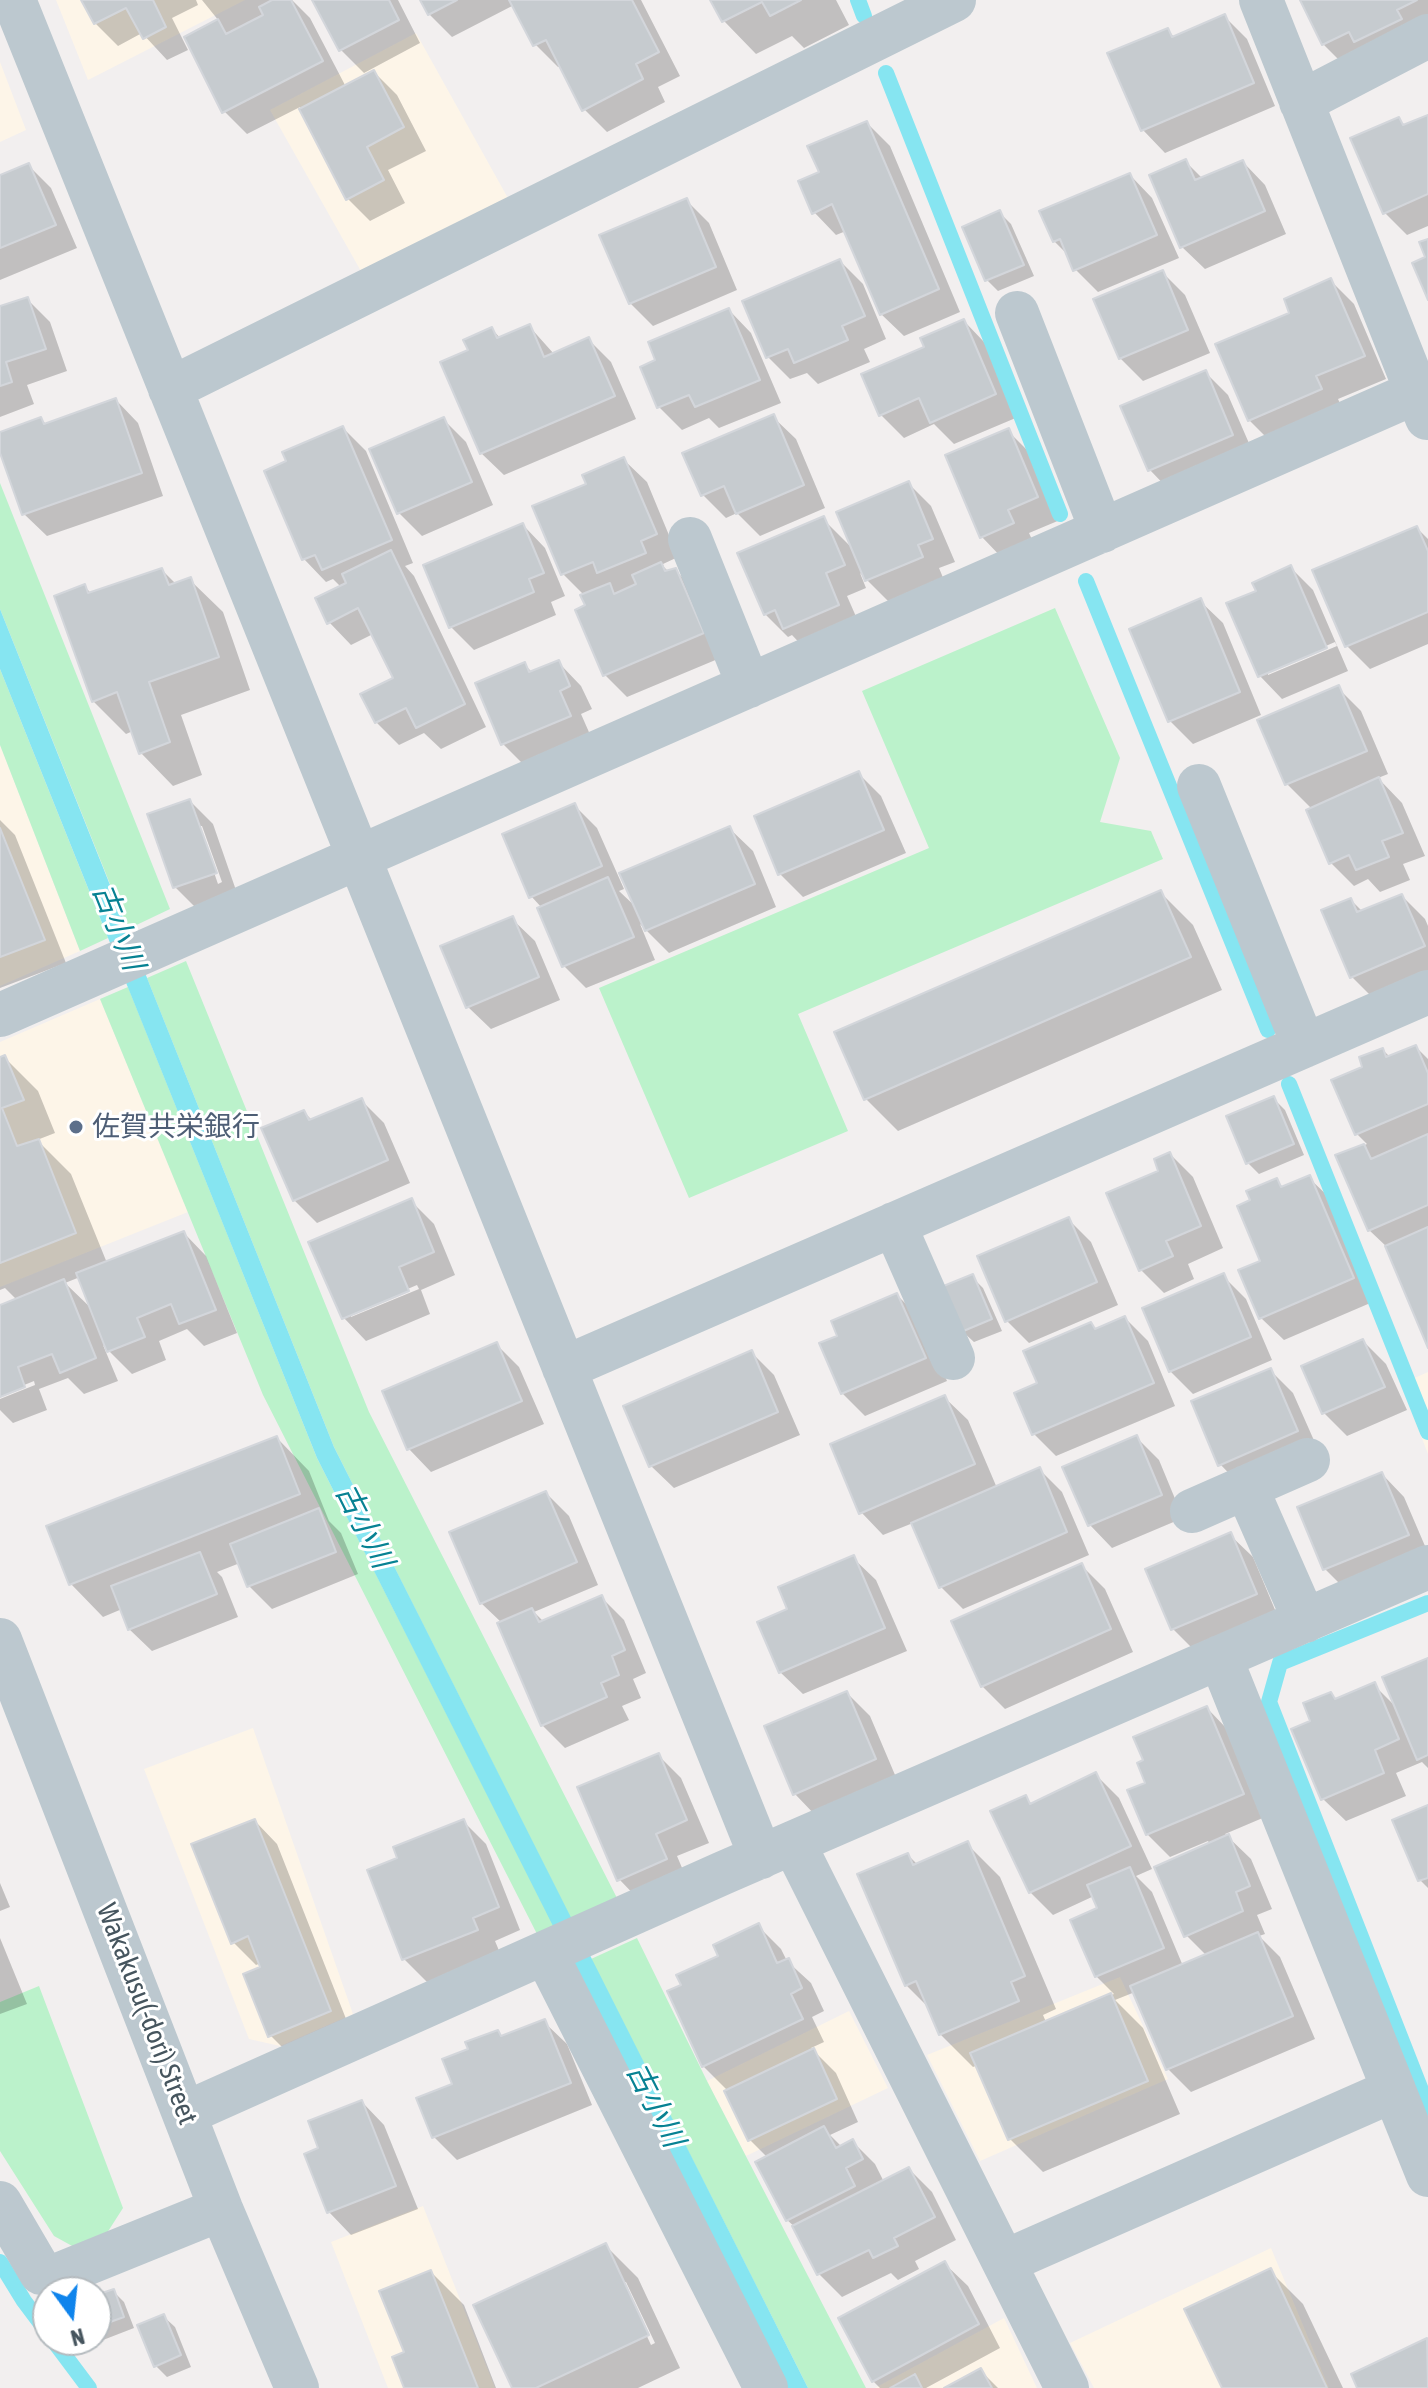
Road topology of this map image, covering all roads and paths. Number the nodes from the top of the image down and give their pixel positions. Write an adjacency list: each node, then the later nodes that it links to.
1 (14, 0): 7 (street)
2 (954, 0): 7 (street)
3 (1261, 0): 5 (street)
4 (1428, 36): 5 (street)
5 (1301, 102): 8 (street)
6 (1017, 313): 9 (street)
7 (170, 389): 13 (street)
8 (1424, 400): 9 (street)
9 (1102, 531): 11 (street)
10 (690, 539): 11 (street)
11 (749, 686): 13 (street)
12 (1199, 786): 16 (street)
13 (358, 857): 15 (street); 19 (street)
14 (1428, 992): 16 (street)
15 (0, 1015)
16 (1304, 1046): 17 (street)
17 (894, 1224): 18 (street); 19 (street)
18 (953, 1358)
19 (564, 1368): 27 (street)
20 (1308, 1460): 21 (street)
21 (1246, 1487): 22 (street); 24 (street)
22 (1192, 1511)
23 (1428, 1567): 24 (street)
24 (1305, 1621): 26 (street)
25 (0, 1640): 30 (street, Wakakusu(-dori) Street)
26 (1220, 1657): 27 (street); 29 (street)
27 (777, 1851): 28 (street); 34 (street)
28 (546, 1954): 30 (street); 36 (street)
29 (1394, 2090): 31 (street); 34 (street)
30 (186, 2113): 33 (street, Wakakusu(-dori) Street)
31 (1428, 2175)
32 (0, 2203): 33 (street)
33 (221, 2209): 35 (street, Wakakusu(-dori) Street)
34 (1004, 2262): 37 (street)
35 (297, 2388)
36 (766, 2388)
37 (1067, 2388)

